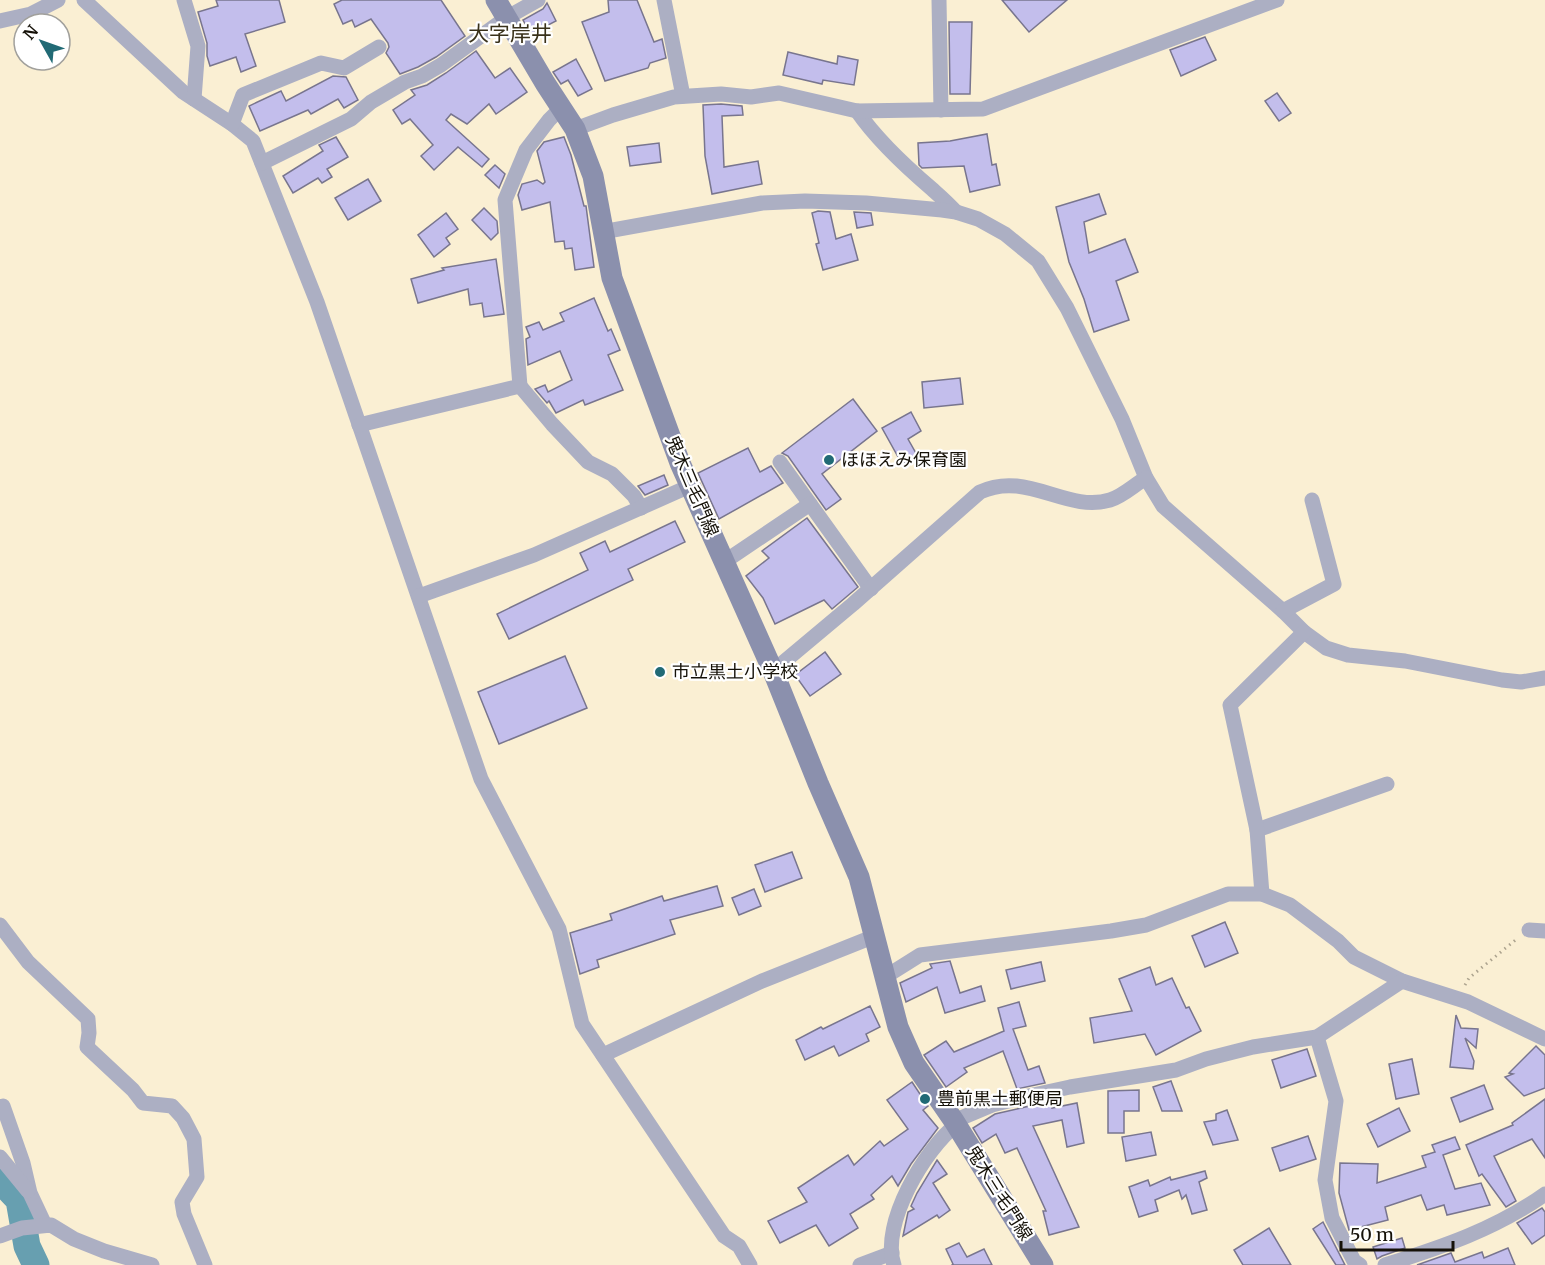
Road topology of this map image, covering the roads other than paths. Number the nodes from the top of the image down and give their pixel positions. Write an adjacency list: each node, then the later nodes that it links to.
1 (58, 0): 11 (street)
2 (84, 0): 14 (street)
3 (184, 0): 14 (street)
4 (495, 0): 10 (main road, 鬼木三毛門線)
5 (538, 0): 10 (street)
6 (664, 0): 13 (street)
7 (939, 0): 16 (street)
8 (1277, 0): 9 (street)
9 (1239, 7): 16 (street)
10 (506, 18): 15 (main road, 鬼木三毛門線); 20 (street)
11 (0, 21)
12 (379, 47): 18 (street)
13 (682, 96): 17 (street); 19 (street)
14 (194, 99): 18 (street)
15 (561, 108): 19 (main road, 鬼木三毛門線); 23 (street)
16 (941, 110): 17 (street)
17 (857, 111): 21 (street)
18 (232, 124): 20 (street)
19 (575, 129): 22 (main road, 鬼木三毛門線)
20 (262, 163): 24 (street)
21 (956, 212): 22 (street); 26 (street)
22 (602, 232): 27 (main road, 鬼木三毛門線)
23 (520, 386): 24 (street); 30 (street)
24 (359, 425): 33 (street)
25 (780, 462): 29 (street)
26 (1146, 478): 32 (street); 34 (street)
27 (690, 486): 30 (street); 31 (main road, 鬼木三毛門線)
28 (1312, 500): 34 (street)
29 (810, 504): 31 (street); 32 (street)
30 (641, 508): 33 (street)
31 (724, 562): 36 (main road, 鬼木三毛門線)
32 (871, 589): 36 (street)
33 (419, 596): 49 (street)
34 (1283, 611): 35 (street)
35 (1304, 632): 37 (street); 39 (street)
36 (772, 671): 44 (main road, 鬼木三毛門線)
37 (1545, 678)
38 (1387, 784): 39 (street)
39 (1257, 830): 40 (street)
40 (1262, 894): 45 (street); 46 (street)
41 (0, 925): 59 (street)
42 (1529, 930): 43 (street)
43 (1545, 931)
44 (875, 936): 45 (main road, 鬼木三毛門線); 49 (street)
45 (885, 977): 51 (main road, 鬼木三毛門線)
46 (1402, 981): 47 (street); 48 (street)
47 (1317, 1036): 51 (street); 63 (street)
48 (1545, 1038)
49 (603, 1055): 60 (street)
50 (3, 1106): 53 (street)
51 (955, 1123): 57 (street); 62 (main road, 鬼木三毛門線)
52 (0, 1157): 53 (street)
53 (30, 1193): 55 (street)
54 (1545, 1194): 64 (street)
55 (45, 1225): 56 (street); 58 (street)
56 (0, 1236)
57 (893, 1259): 61 (street)
58 (152, 1265)
59 (205, 1265)
60 (750, 1265)
61 (860, 1265)
62 (1043, 1265)
63 (1360, 1265)
64 (1385, 1265)

